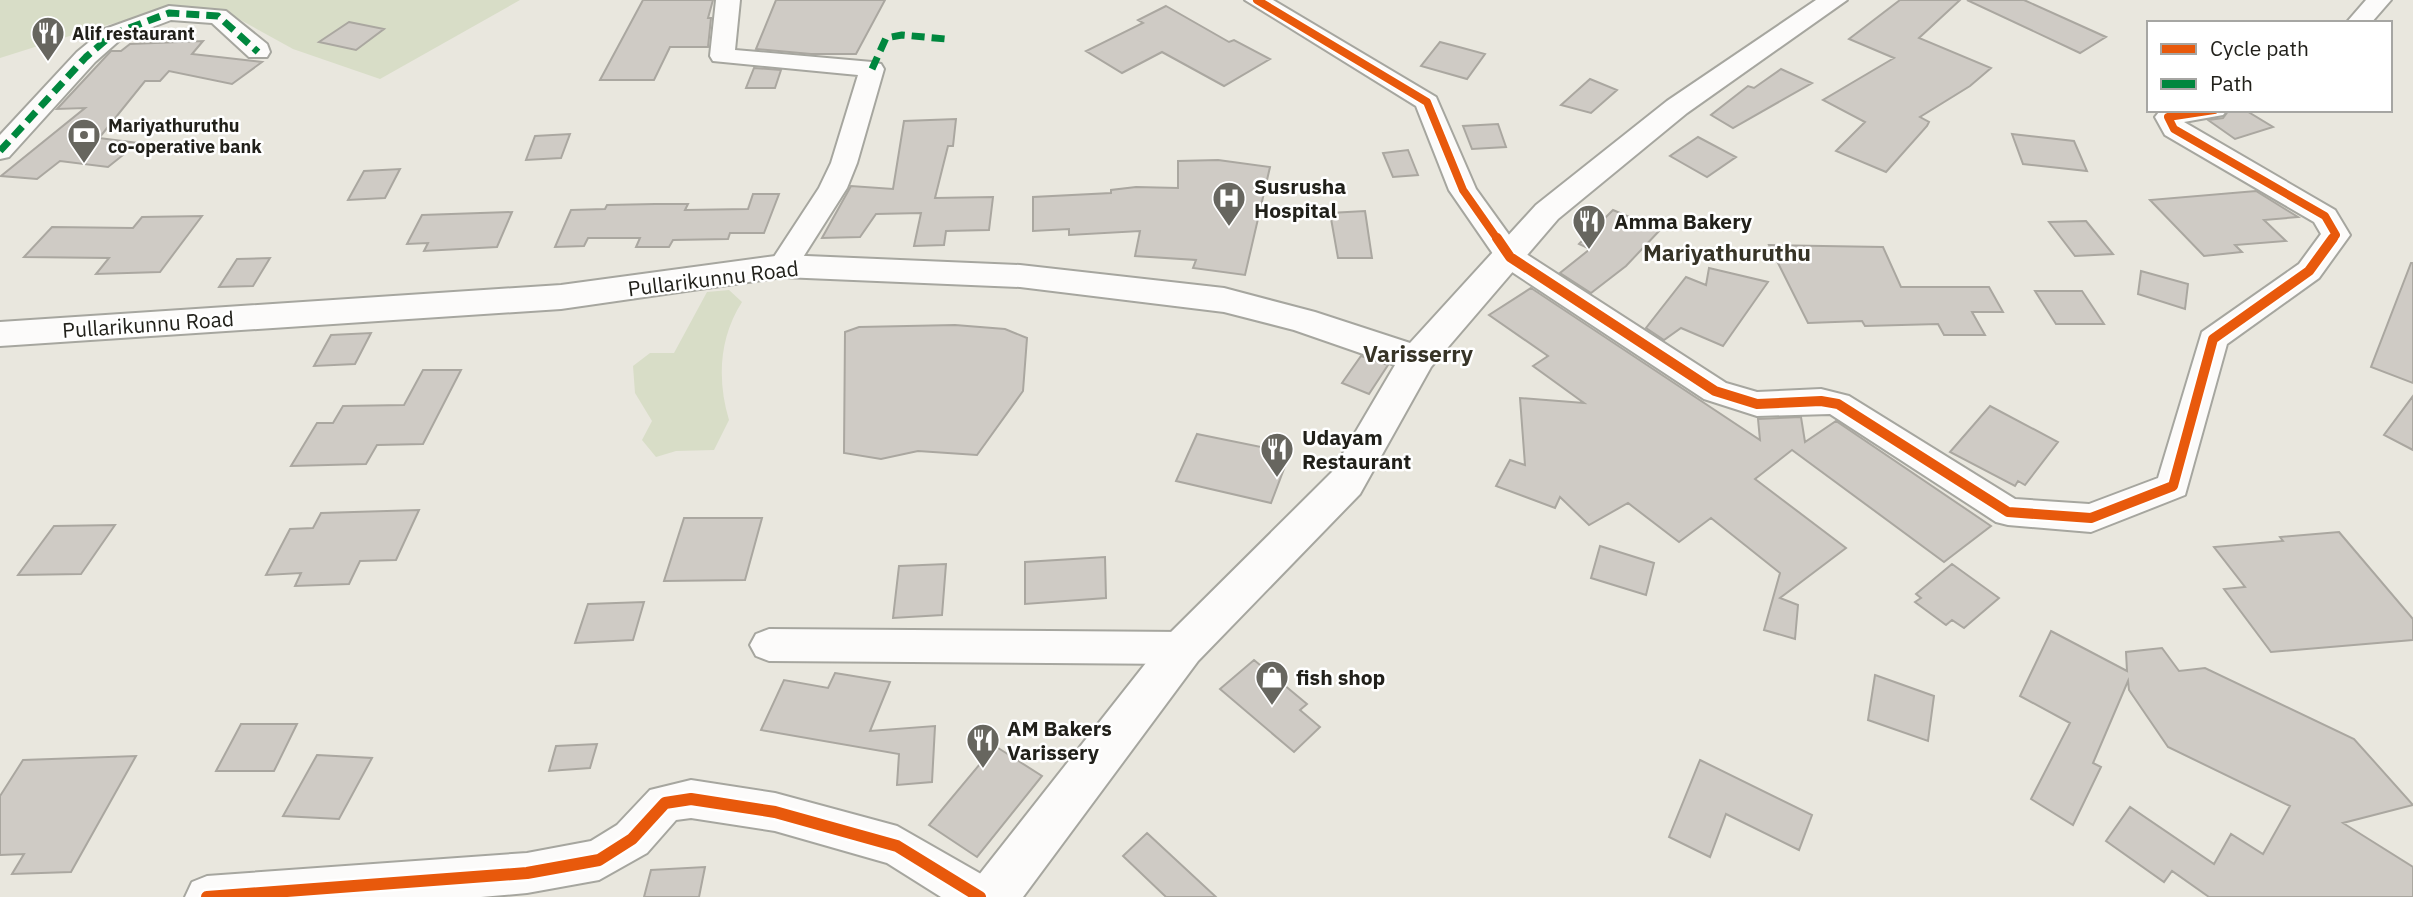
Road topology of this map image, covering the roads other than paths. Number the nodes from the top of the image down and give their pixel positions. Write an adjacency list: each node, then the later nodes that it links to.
1 (728, 0): 10 (street)
2 (1257, 0): 9 (street)
3 (1835, 0): 9 (main road)
4 (2379, 0): 5 (street)
5 (2360, 21)
6 (258, 52): 8 (street)
7 (2201, 112): 9 (street)
8 (0, 151)
9 (1510, 257): 12 (main road)
10 (783, 266): 11 (main road, Pullarikunnu Road); 12 (main road, Pullarikunnu Road)
11 (0, 334)
12 (1417, 359): 14 (main road)
13 (769, 645): 14 (street)
14 (1183, 648): 17 (main road)
15 (207, 897): 16 (street)
16 (980, 897)
17 (993, 897)

